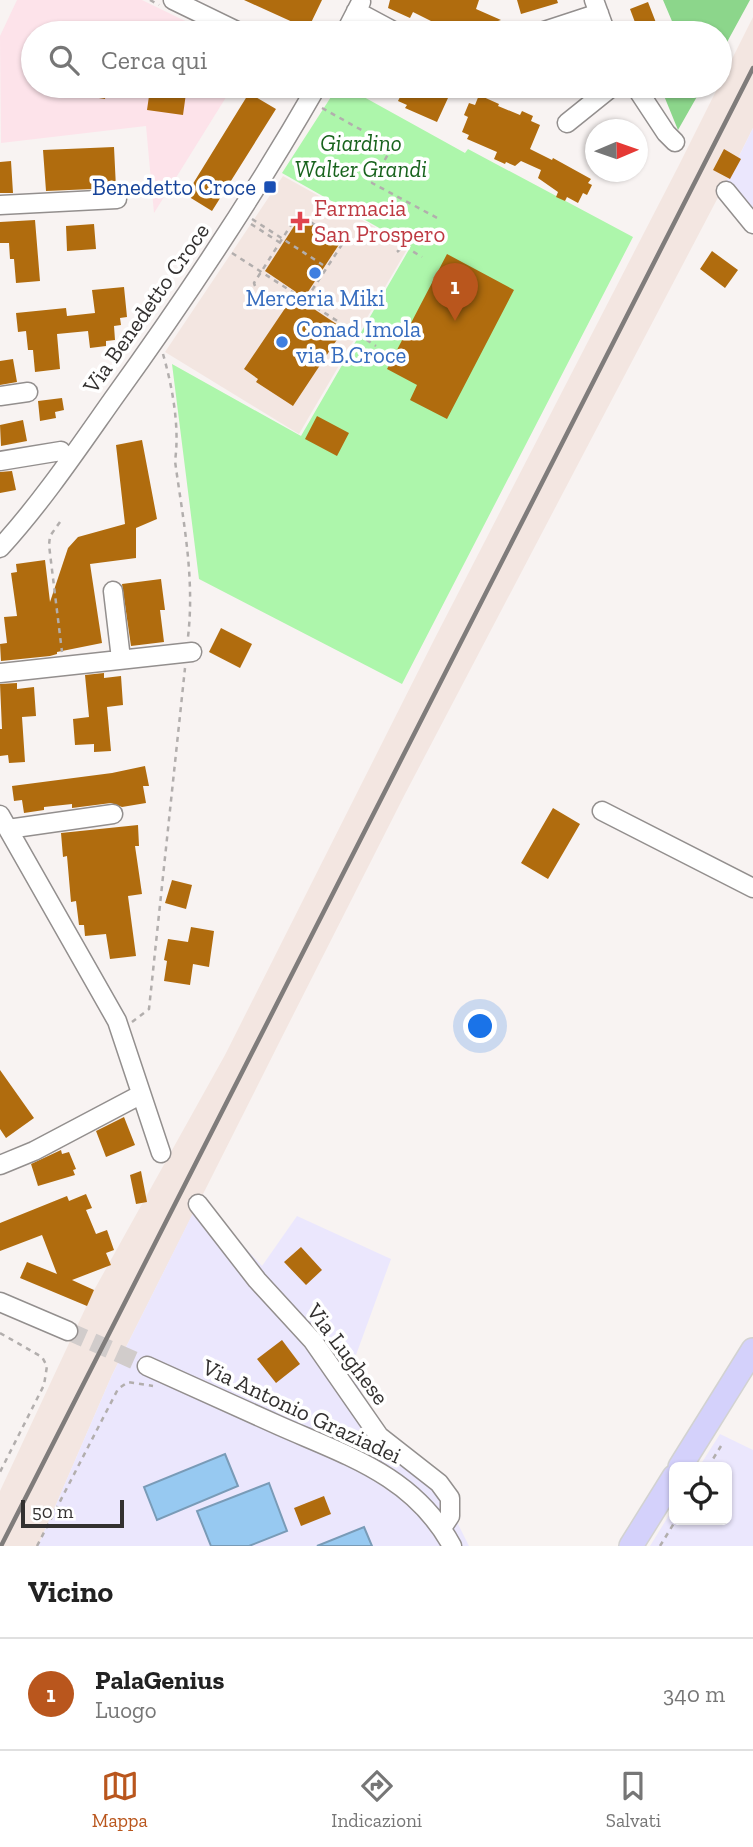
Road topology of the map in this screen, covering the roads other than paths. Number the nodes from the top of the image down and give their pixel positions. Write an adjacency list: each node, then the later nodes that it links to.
1 (173, 0): 4 (street)
2 (359, 5): 5 (street); 6 (street)
3 (596, 7): 7 (street)
4 (216, 21)
5 (351, 21)
6 (381, 21)
7 (565, 21)
8 (310, 98): 21 (street, Via Benedetto Croce)
9 (598, 98): 11 (street)
10 (644, 98): 12 (street)
11 (567, 123)
12 (675, 142)
13 (726, 191): 16 (street)
14 (117, 199): 15 (street)
15 (0, 205)
16 (753, 224)
17 (28, 392): 18 (street)
18 (0, 396)
19 (61, 451): 20 (street)
20 (0, 461)
21 (0, 548)
22 (113, 591): 24 (street)
23 (189, 652): 24 (street)
24 (121, 659): 25 (street)
25 (0, 673)
26 (601, 811): 29 (street)
27 (113, 814): 28 (street)
28 (4, 822): 30 (street)
29 (753, 888)
30 (140, 1095): 31 (street); 32 (street)
31 (161, 1153)
32 (0, 1165)
33 (198, 1204): 40 (street, Via Lughese)
34 (0, 1301): 35 (street)
35 (68, 1331)
36 (753, 1350): 38 (main road)
37 (147, 1366): 40 (street, Via Antonio Graziadei)
38 (683, 1462)
39 (669, 1485): 42 (main road)
40 (442, 1528): 41 (street, Via Antonio Graziadei)
41 (452, 1546)
42 (631, 1546)

